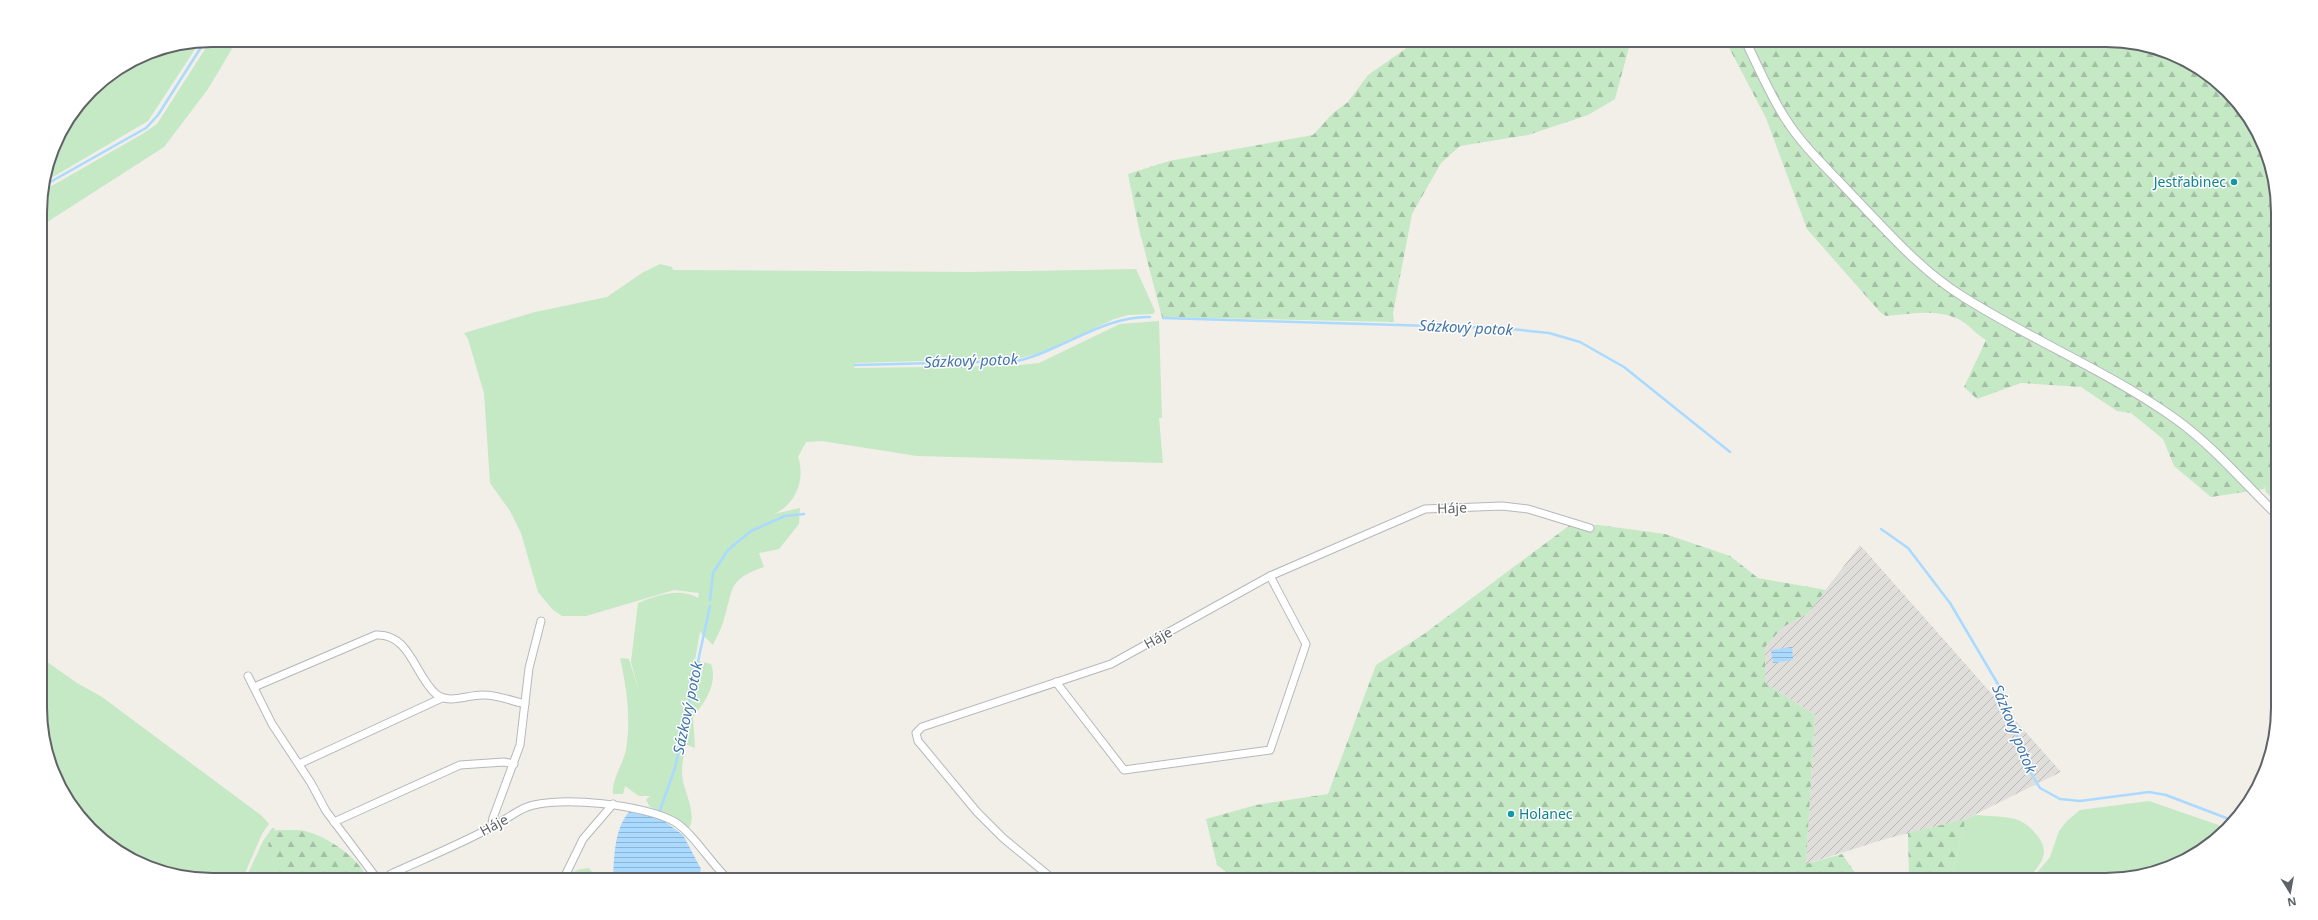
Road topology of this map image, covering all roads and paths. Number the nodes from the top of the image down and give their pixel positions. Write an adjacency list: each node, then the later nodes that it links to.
1 (1748, 47): 2 (street)
2 (2271, 509)
3 (1590, 528): 4 (street, Háje)
4 (1270, 576): 7 (street, Háje); 7 (street)
5 (541, 621): 10 (street)
6 (248, 676): 8 (street)
7 (1056, 682): 20 (street, Háje)
8 (254, 687): 9 (street); 11 (street)
9 (442, 698): 10 (street); 11 (street)
10 (525, 704): 12 (street)
11 (299, 764): 14 (street)
12 (514, 764): 14 (street); 15 (street)
13 (612, 804): 15 (street, Háje); 18 (street); 19 (street, Háje)
14 (334, 822): 16 (street)
15 (491, 828): 17 (street, Háje)
16 (373, 873)
17 (393, 873)
18 (566, 873)
19 (721, 873)
20 (1046, 873)

